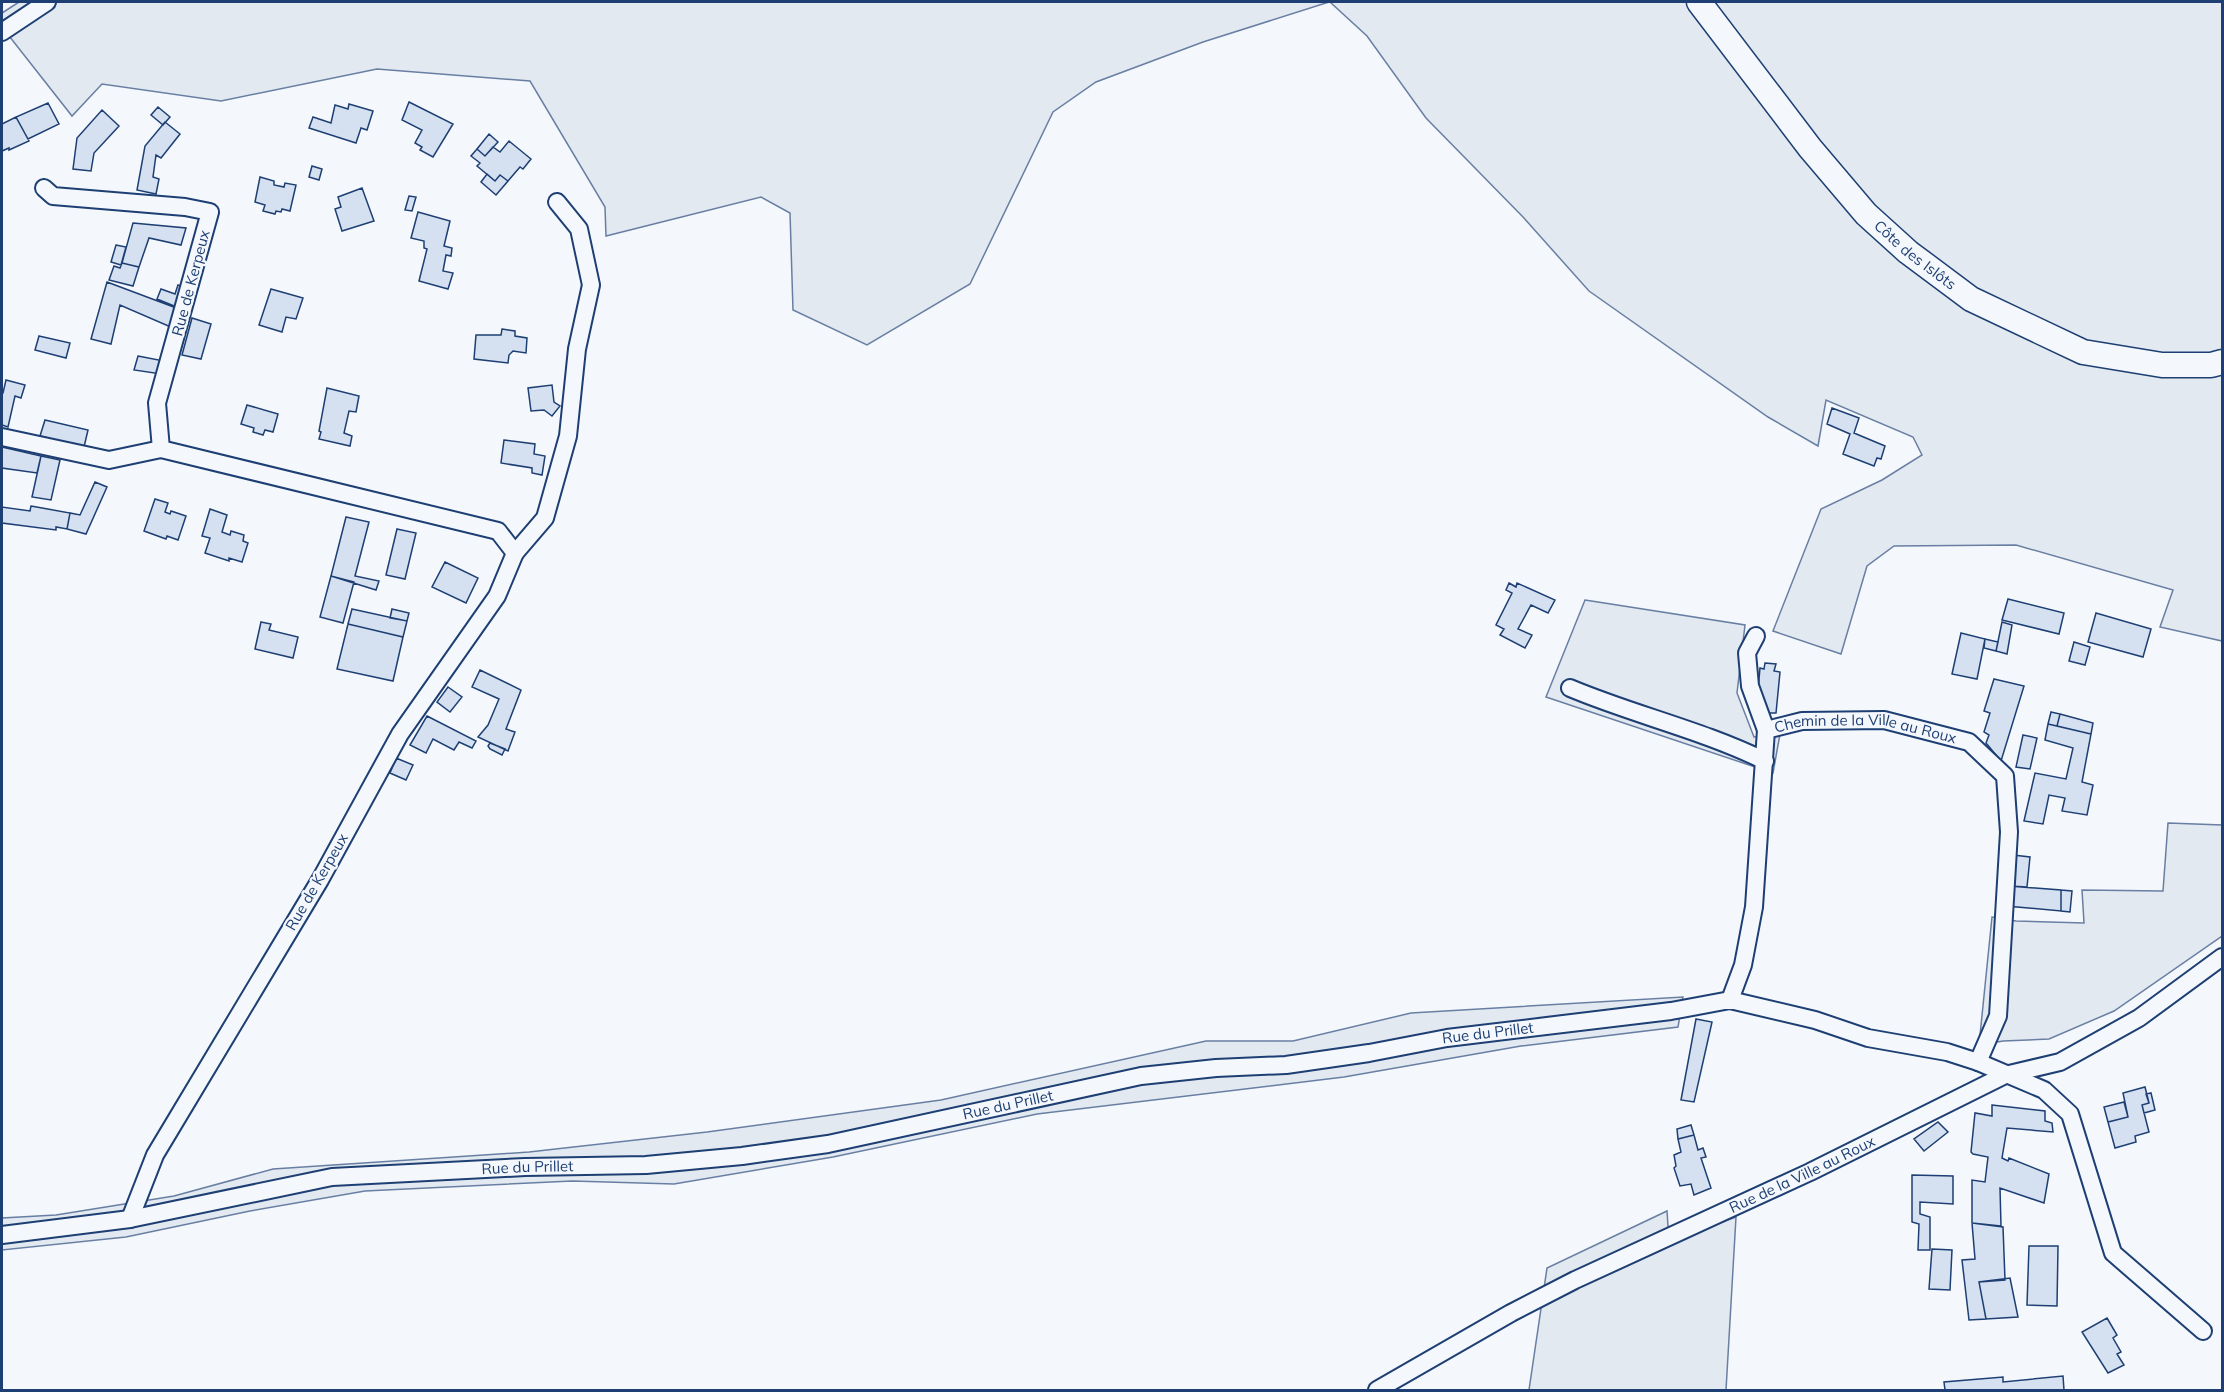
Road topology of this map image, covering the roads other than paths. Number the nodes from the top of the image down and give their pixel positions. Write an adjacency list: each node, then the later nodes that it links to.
1 (47, 2): 3 (street)
2 (1699, 2): 6 (street, Côte des Islôts)
3 (2, 32)
4 (44, 188): 8 (street, Rue de Kerpeux)
5 (557, 202): 9 (street, Rue de Kerpeux)
6 (2223, 362)
7 (2, 437): 8 (street)
8 (161, 449): 9 (street)
9 (515, 553): 18 (street, Rue de Kerpeux)
10 (1756, 636): 12 (street)
11 (1570, 688): 13 (street)
12 (1766, 730): 13 (street, Chemin de la Ville au Roux); 16 (street, Chemin de la Ville au Roux)
13 (1765, 761): 15 (street, Chemin de la Ville au Roux)
14 (2223, 957): 17 (street, Rue de la Ville au Roux)
15 (1730, 1000): 16 (street, Rue du Prillet); 18 (street, Rue du Prillet)
16 (1978, 1062): 17 (street, Rue du Prillet)
17 (2005, 1075): 20 (street, Rue du Prillet); 21 (street, Rue de la Ville au Roux)
18 (130, 1219): 19 (street, Rue du Prillet)
19 (2, 1234)
20 (2203, 1331)
21 (1377, 1390)

